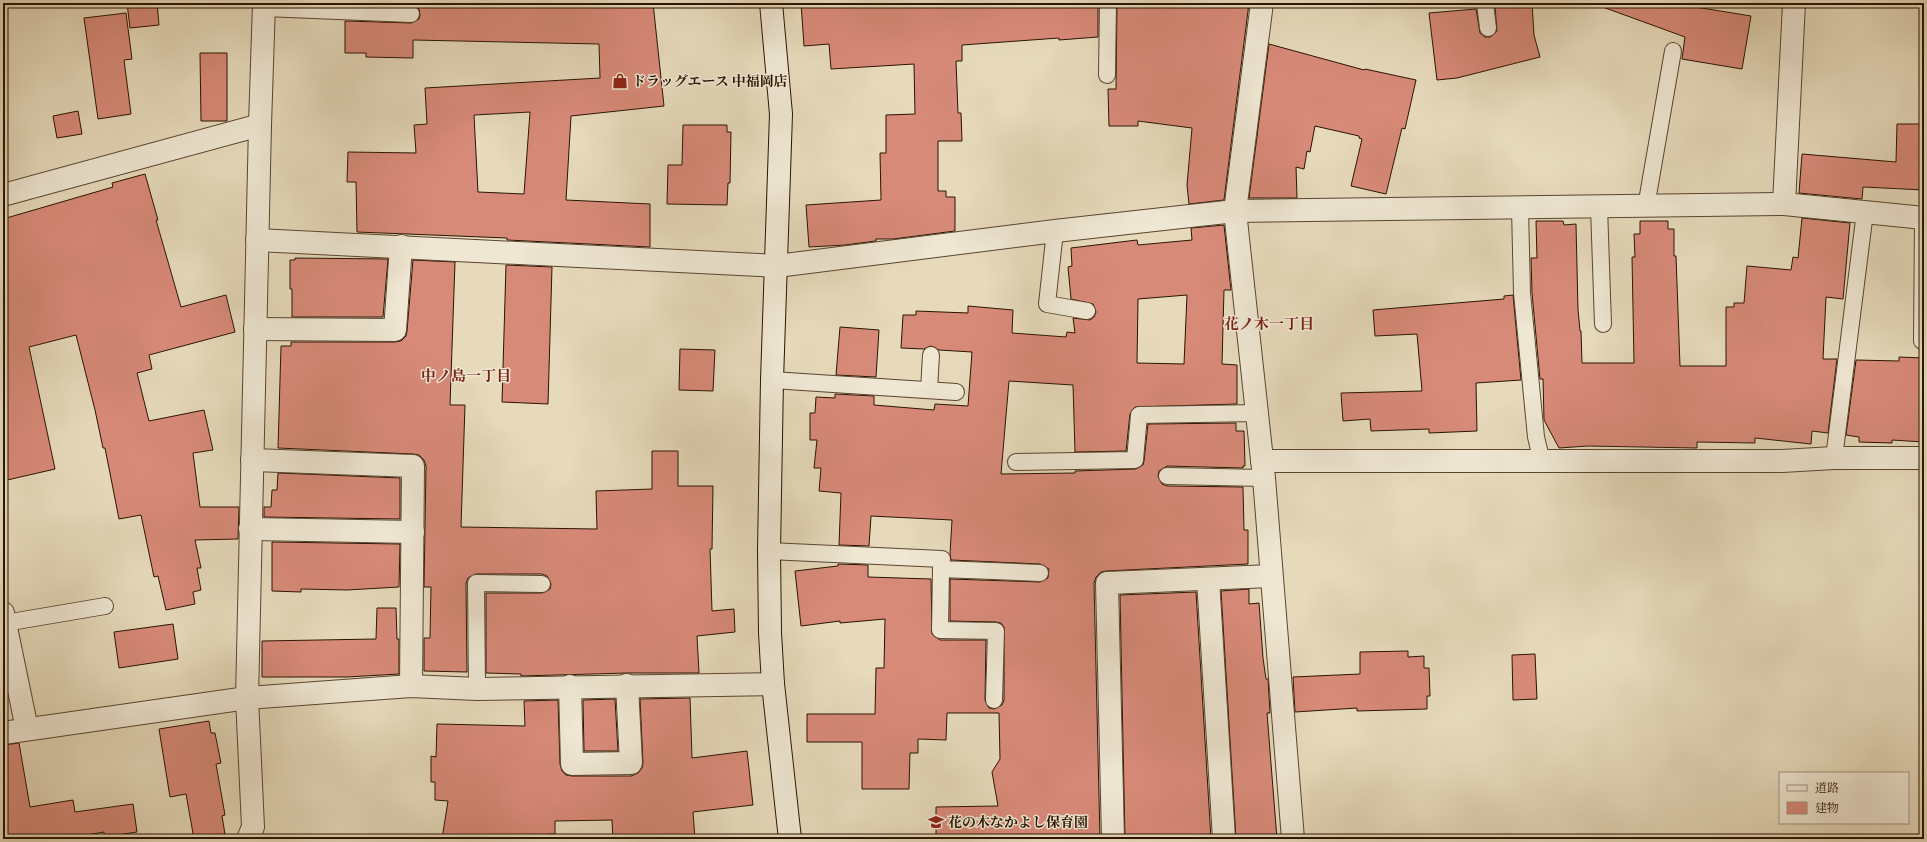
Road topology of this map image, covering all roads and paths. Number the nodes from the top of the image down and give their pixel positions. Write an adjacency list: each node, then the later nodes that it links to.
1 (771, 3): 23 (street)
2 (1108, 3): 10 (lane)
3 (1262, 3): 17 (street)
4 (1485, 3): 8 (lane)
5 (1794, 3): 13 (street)
6 (264, 6): 7 (lane); 11 (street)
7 (411, 14)
8 (1488, 28)
9 (1673, 51): 15 (lane)
10 (1107, 75)
11 (260, 125): 12 (street); 21 (street)
12 (3, 194)
13 (1784, 204): 15 (street); 18 (street)
14 (1599, 207): 15 (street); 16 (street); 25 (lane)
15 (1646, 207)
16 (1520, 208): 17 (street); 37 (lane)
17 (1234, 211): 20 (street); 32 (street)
18 (1865, 212): 19 (street); 33 (lane)
19 (1924, 218): 27 (lane)
20 (1055, 231): 23 (street); 24 (lane)
21 (257, 240): 22 (street); 26 (street)
22 (401, 246): 23 (street); 26 (street)
23 (777, 266): 29 (street)
24 (1087, 311)
25 (1603, 324)
26 (255, 329): 35 (street)
27 (1922, 342)
28 (931, 355): 30 (lane)
29 (772, 380): 30 (lane); 42 (street)
30 (929, 390): 31 (lane)
31 (956, 392)
32 (1258, 413): 36 (lane); 38 (street)
33 (1834, 458): 34 (street); 37 (street)
34 (1924, 458)
35 (252, 460): 40 (street); 41 (street)
36 (1016, 462)
37 (1542, 462): 38 (street)
38 (1263, 469): 39 (lane); 45 (street)
39 (1167, 476)
40 (250, 530): 41 (street); 55 (street)
41 (412, 532): 51 (street)
42 (769, 551): 43 (lane); 50 (street)
43 (941, 569): 44 (lane); 56 (lane)
44 (1040, 574)
45 (1271, 576): 46 (street); 63 (street)
46 (1208, 579): 61 (street); 62 (street)
47 (542, 584): 54 (lane)
48 (105, 606): 49 (lane)
49 (4, 618): 57 (street)
50 (773, 684): 53 (street); 60 (street)
51 (411, 686): 54 (street); 55 (street)
52 (570, 686): 53 (street); 53 (street); 54 (street)
53 (628, 686)
54 (476, 689)
55 (247, 698): 57 (street); 59 (street)
56 (994, 700)
57 (27, 729): 58 (street)
58 (3, 733)
59 (248, 839)
60 (790, 839)
61 (1113, 839)
62 (1224, 839)
63 (1293, 839)

